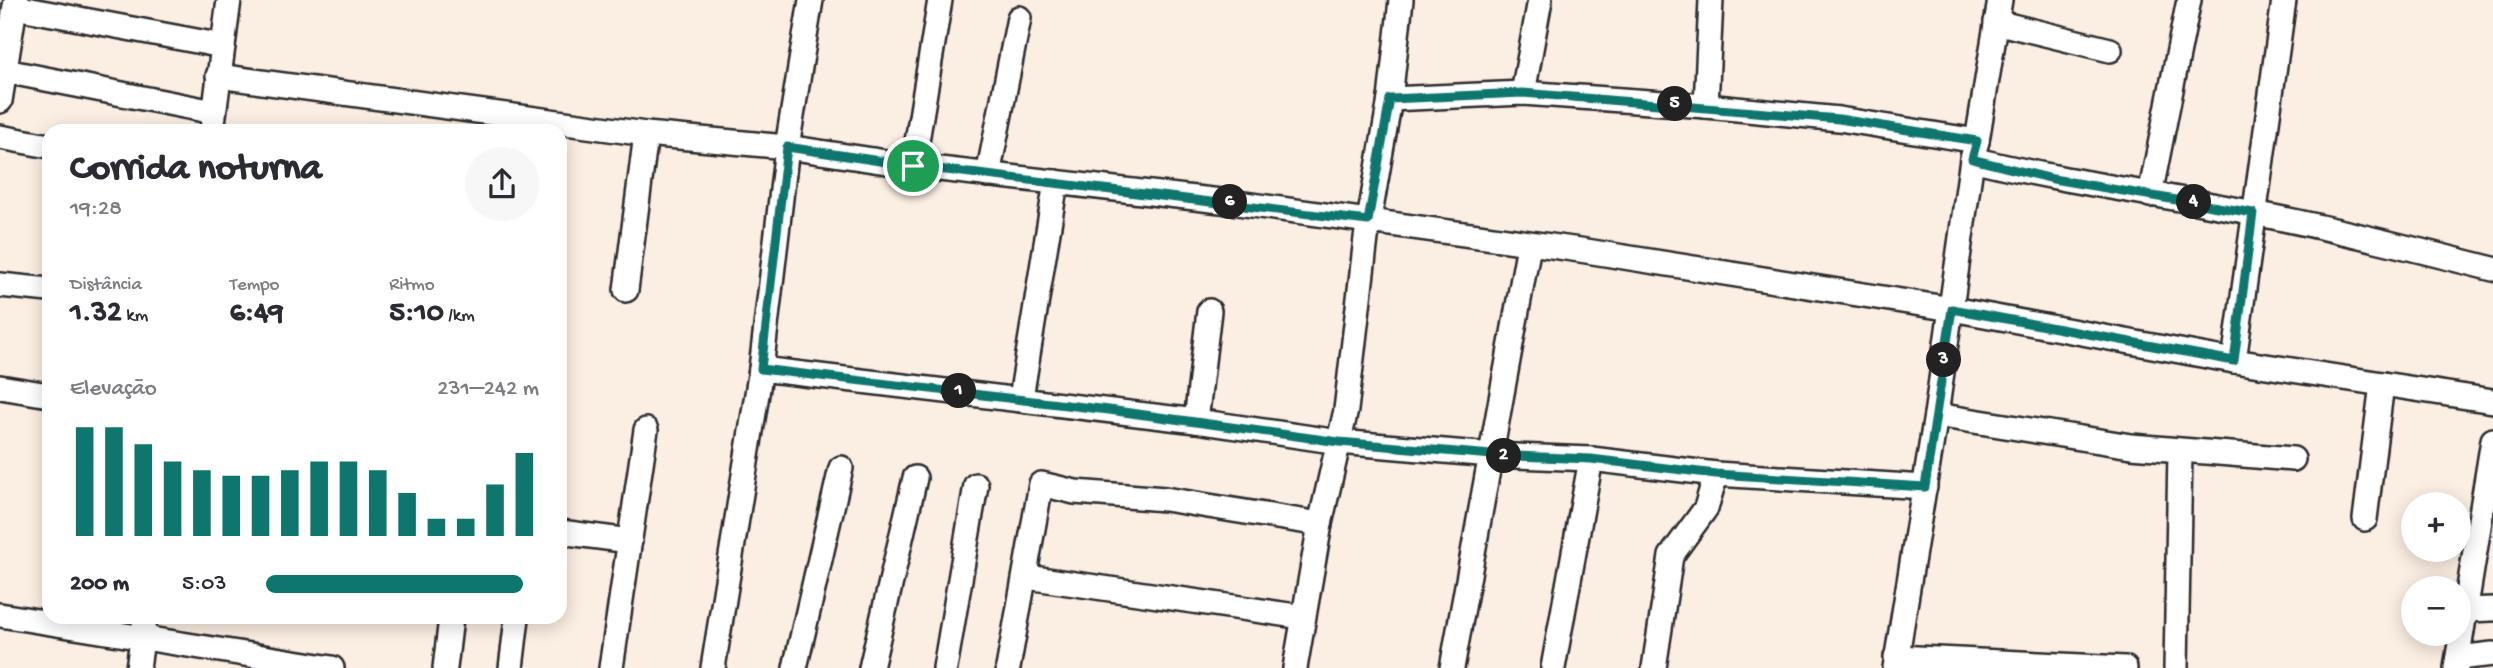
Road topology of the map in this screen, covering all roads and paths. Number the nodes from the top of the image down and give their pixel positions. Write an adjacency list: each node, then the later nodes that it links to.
1 (229, 0): 12 (street)
2 (811, 0): 26 (street)
3 (940, 0): 28 (street)
4 (1401, 0): 17 (street)
5 (1540, 0): 16 (street)
6 (1711, 0): 19 (street)
7 (2189, 0): 31 (street)
8 (2284, 0): 32 (street)
9 (15, 4): 12 (street); 14 (street)
10 (1998, 11): 13 (street); 27 (street)
11 (1019, 18): 29 (street)
12 (223, 46): 15 (street)
13 (2110, 50)
14 (5, 71): 18 (street); 20 (street)
15 (218, 76): 20 (street); 21 (street)
16 (1523, 93): 17 (street); 19 (street)
17 (1390, 99): 33 (street)
18 (0, 101)
19 (1706, 106): 27 (street)
20 (213, 122)
21 (529, 124)
22 (567, 128): 23 (street)
23 (646, 134): 26 (street); 38 (street)
24 (0, 137): 25 (street)
25 (42, 145)
26 (787, 147): 28 (street); 42 (street)
27 (1975, 150): 31 (street); 39 (street)
28 (913, 166): 29 (street)
29 (988, 174): 30 (street)
30 (1056, 182): 33 (street); 46 (street)
31 (2150, 195): 32 (street)
32 (2253, 213): 35 (street); 41 (street)
33 (1368, 221): 34 (street); 52 (street)
34 (1529, 245): 39 (street); 54 (street)
35 (2493, 269)
36 (0, 285): 37 (street)
37 (42, 289)
38 (626, 290)
39 (1952, 309): 41 (street); 48 (street)
40 (1209, 311): 49 (street)
41 (2234, 361): 43 (street)
42 (761, 369): 46 (street); 87 (street)
43 (2382, 384): 47 (street); 62 (street)
44 (0, 387): 45 (street)
45 (42, 394)
46 (1021, 398): 49 (street)
47 (2493, 401)
48 (1936, 415): 53 (street); 61 (street)
49 (1196, 421): 52 (street)
50 (646, 430): 65 (street)
51 (2493, 440): 66 (street)
52 (1339, 442): 54 (street); 63 (street)
53 (2179, 452): 56 (street); 97 (street)
54 (1492, 455): 55 (street); 93 (street)
55 (1591, 459): 58 (street); 94 (street)
56 (2292, 459)
57 (841, 468): 88 (street)
58 (1716, 474): 61 (street); 95 (street)
59 (915, 478): 89 (street)
60 (976, 485): 90 (street)
61 (1925, 487): 79 (street)
62 (2365, 519)
63 (1320, 524): 67 (street); 71 (street)
64 (567, 533): 65 (street)
65 (630, 541): 86 (street)
66 (2470, 576)
67 (1027, 577): 71 (street); 91 (street)
68 (2493, 609): 69 (street)
69 (2471, 610)
70 (0, 615): 72 (street)
71 (1303, 617): 92 (street)
72 (42, 619)
73 (92, 624): 76 (street)
74 (450, 624): 84 (street)
75 (516, 624): 85 (street)
76 (143, 629): 78 (street); 82 (street)
77 (2493, 654): 80 (street)
78 (244, 662): 83 (street)
79 (1896, 662): 81 (street)
80 (2457, 663)
81 (2071, 667): 96 (street)
82 (138, 668)
83 (332, 668)
84 (446, 668)
85 (511, 668)
86 (611, 668)
87 (713, 668)
88 (795, 668)
89 (872, 668)
90 (945, 668)
91 (1008, 668)
92 (1295, 668)
93 (1452, 668)
94 (1553, 668)
95 (1654, 668)
96 (2125, 668)
97 (2176, 668)

